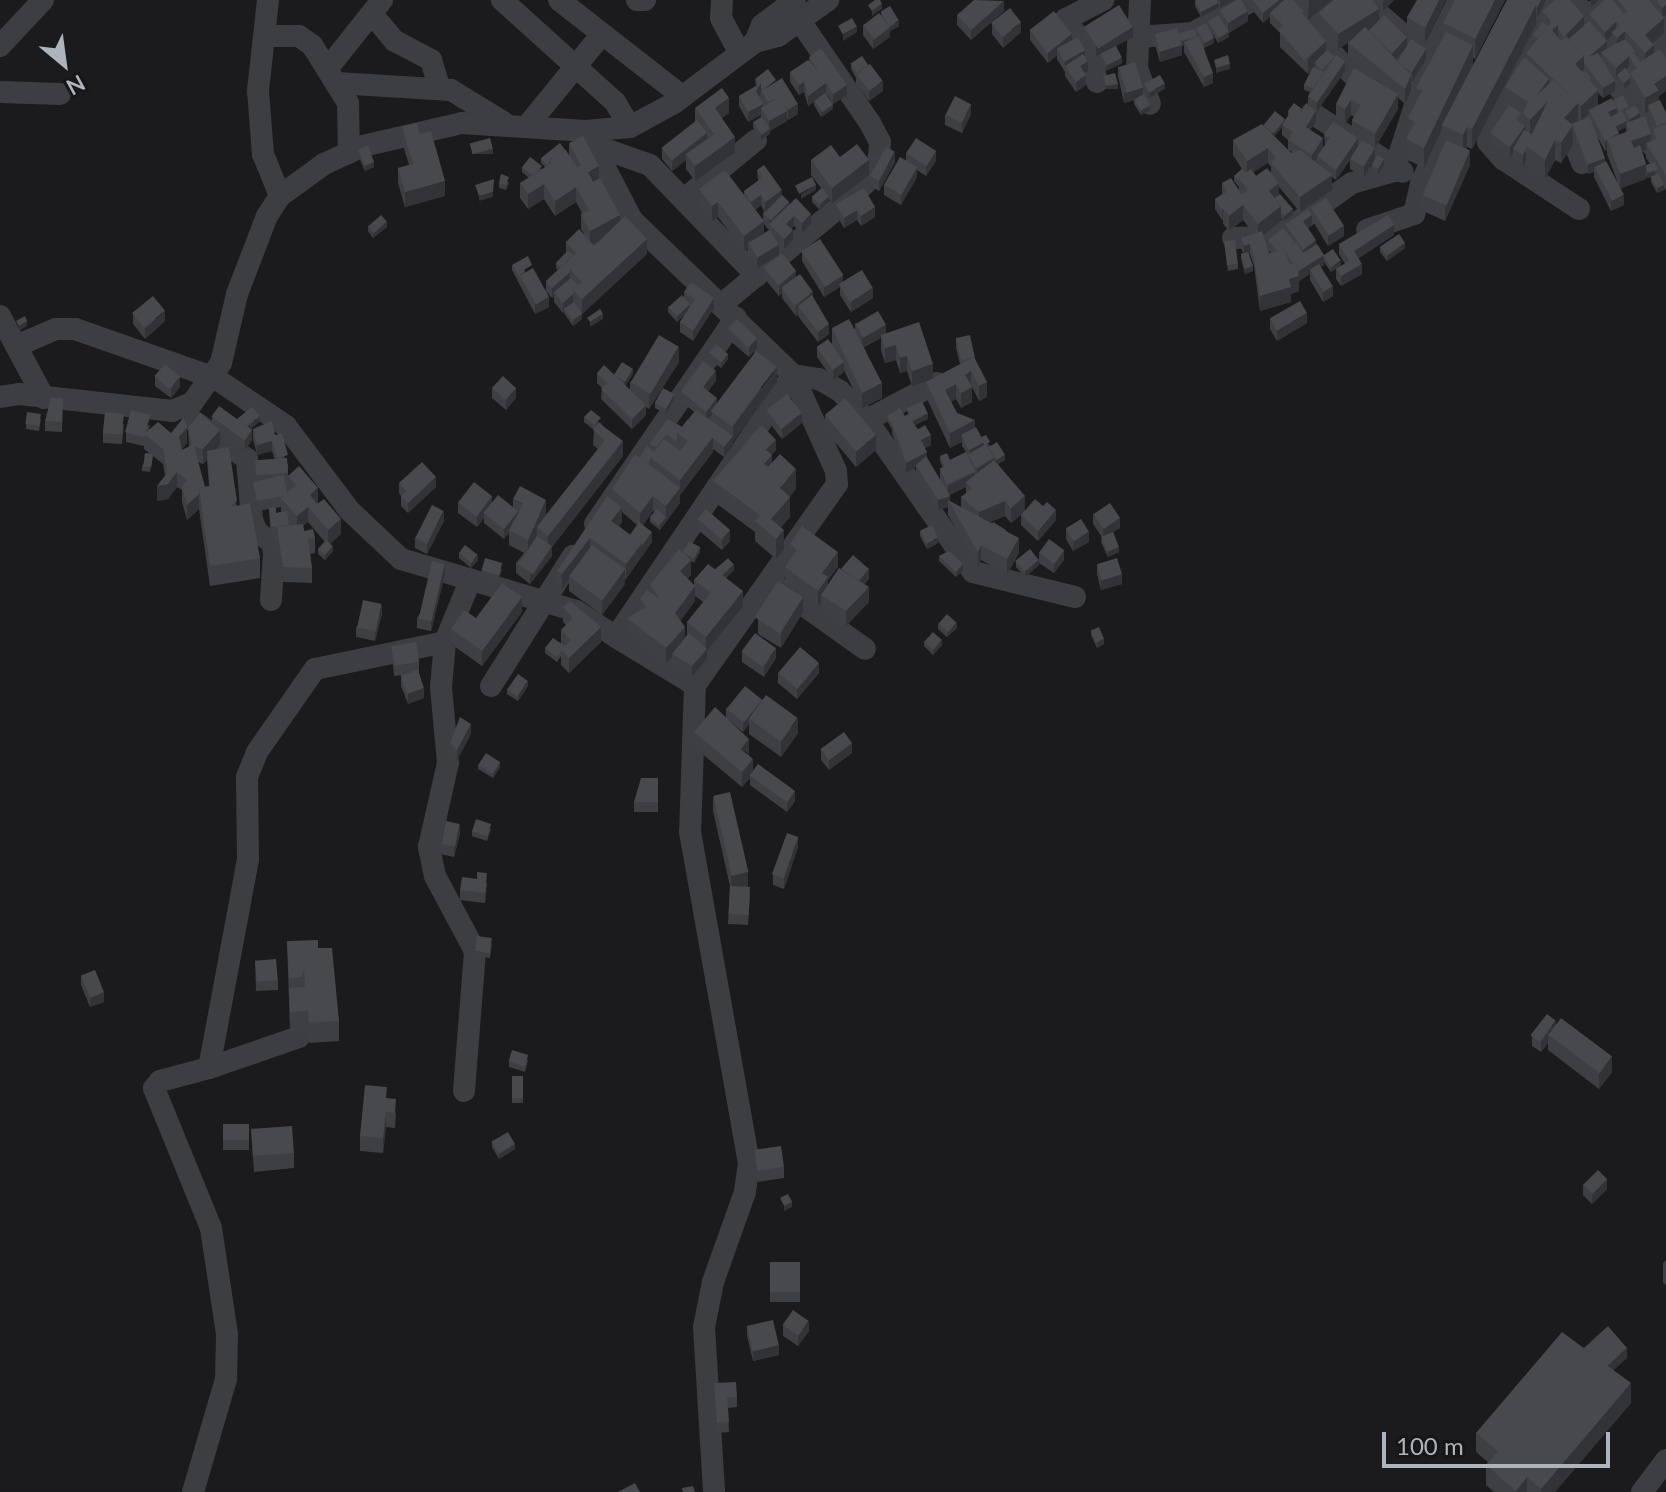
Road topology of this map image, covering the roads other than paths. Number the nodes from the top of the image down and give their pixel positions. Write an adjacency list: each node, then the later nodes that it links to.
1 (43, 0): 26 (street)
2 (268, 0): 24 (street)
3 (502, 0): 29 (street)
4 (559, 0): 23 (street)
5 (637, 0): 6 (street)
6 (645, 0)
7 (722, 0): 27 (street)
8 (828, 0): 20 (street)
9 (1103, 0): 33 (street)
10 (1140, 0): 25 (street)
11 (1253, 0): 25 (street)
12 (1343, 0): 43 (street)
13 (1363, 0): 28 (street)
14 (1459, 0): 28 (street)
15 (1551, 0): 31 (street)
16 (1571, 0): 21 (street)
17 (1610, 0): 21 (street)
18 (1644, 0): 22 (street)
19 (377, 7): 32 (street); 35 (street)
20 (797, 11): 27 (street); 63 (street)
21 (1588, 16): 37 (street)
22 (1666, 32): 30 (street)
23 (602, 34): 29 (street); 39 (street)
24 (265, 36): 32 (street); 58 (street)
25 (1138, 37): 41 (street)
26 (0, 46)
27 (747, 47): 39 (street)
28 (1430, 58): 43 (street)
29 (575, 66): 46 (street); 47 (street)
30 (1666, 67)
31 (1518, 71): 34 (street); 60 (street)
32 (332, 76): 35 (street); 50 (street)
33 (1097, 82)
34 (1539, 86)
35 (440, 89): 45 (street)
36 (0, 92): 38 (street)
37 (1624, 92): 44 (street); 51 (street)
38 (60, 94)
39 (683, 97): 47 (street)
40 (1462, 99): 56 (street)
41 (1150, 104)
42 (1312, 113): 54 (street)
43 (1411, 113): 54 (street)
44 (1578, 117): 52 (street); 53 (street)
45 (503, 122): 46 (street); 50 (street)
46 (528, 125): 48 (street)
47 (630, 127): 48 (street)
48 (589, 138): 59 (street); 64 (street)
49 (756, 140): 59 (street)
50 (349, 153): 58 (street)
51 (1654, 154)
52 (1604, 157)
53 (1582, 163)
54 (1395, 167): 56 (street); 57 (street)
55 (1317, 172): 57 (street)
56 (1421, 183): 62 (street)
57 (1344, 188): 61 (street)
58 (280, 196): 68 (street)
59 (684, 199): 63 (street)
60 (1579, 209)
61 (1233, 238)
62 (1352, 240)
63 (757, 276): 64 (street)
64 (729, 310): 67 (street); 77 (street)
65 (0, 316): 66 (street)
66 (16, 346): 68 (street); 71 (street)
67 (793, 375): 73 (street); 74 (street); 79 (street)
68 (215, 378): 72 (street); 75 (street)
69 (937, 383): 73 (street)
70 (0, 397): 71 (street)
71 (44, 398): 72 (street)
72 (172, 411): 78 (street)
73 (867, 420): 76 (street)
74 (766, 578): 81 (street); 82 (street)
75 (470, 581): 77 (street); 80 (street)
76 (1075, 597)
77 (543, 599): 79 (street); 83 (street)
78 (271, 600)
79 (616, 637): 82 (street)
80 (445, 642): 85 (street); 86 (street)
81 (865, 649)
82 (695, 685): 89 (street)
83 (491, 686)
84 (299, 1037): 85 (street)
85 (209, 1068): 88 (street)
86 (464, 1091)
87 (1666, 1460): 90 (street)
88 (193, 1492)
89 (714, 1492)
90 (1642, 1492)

